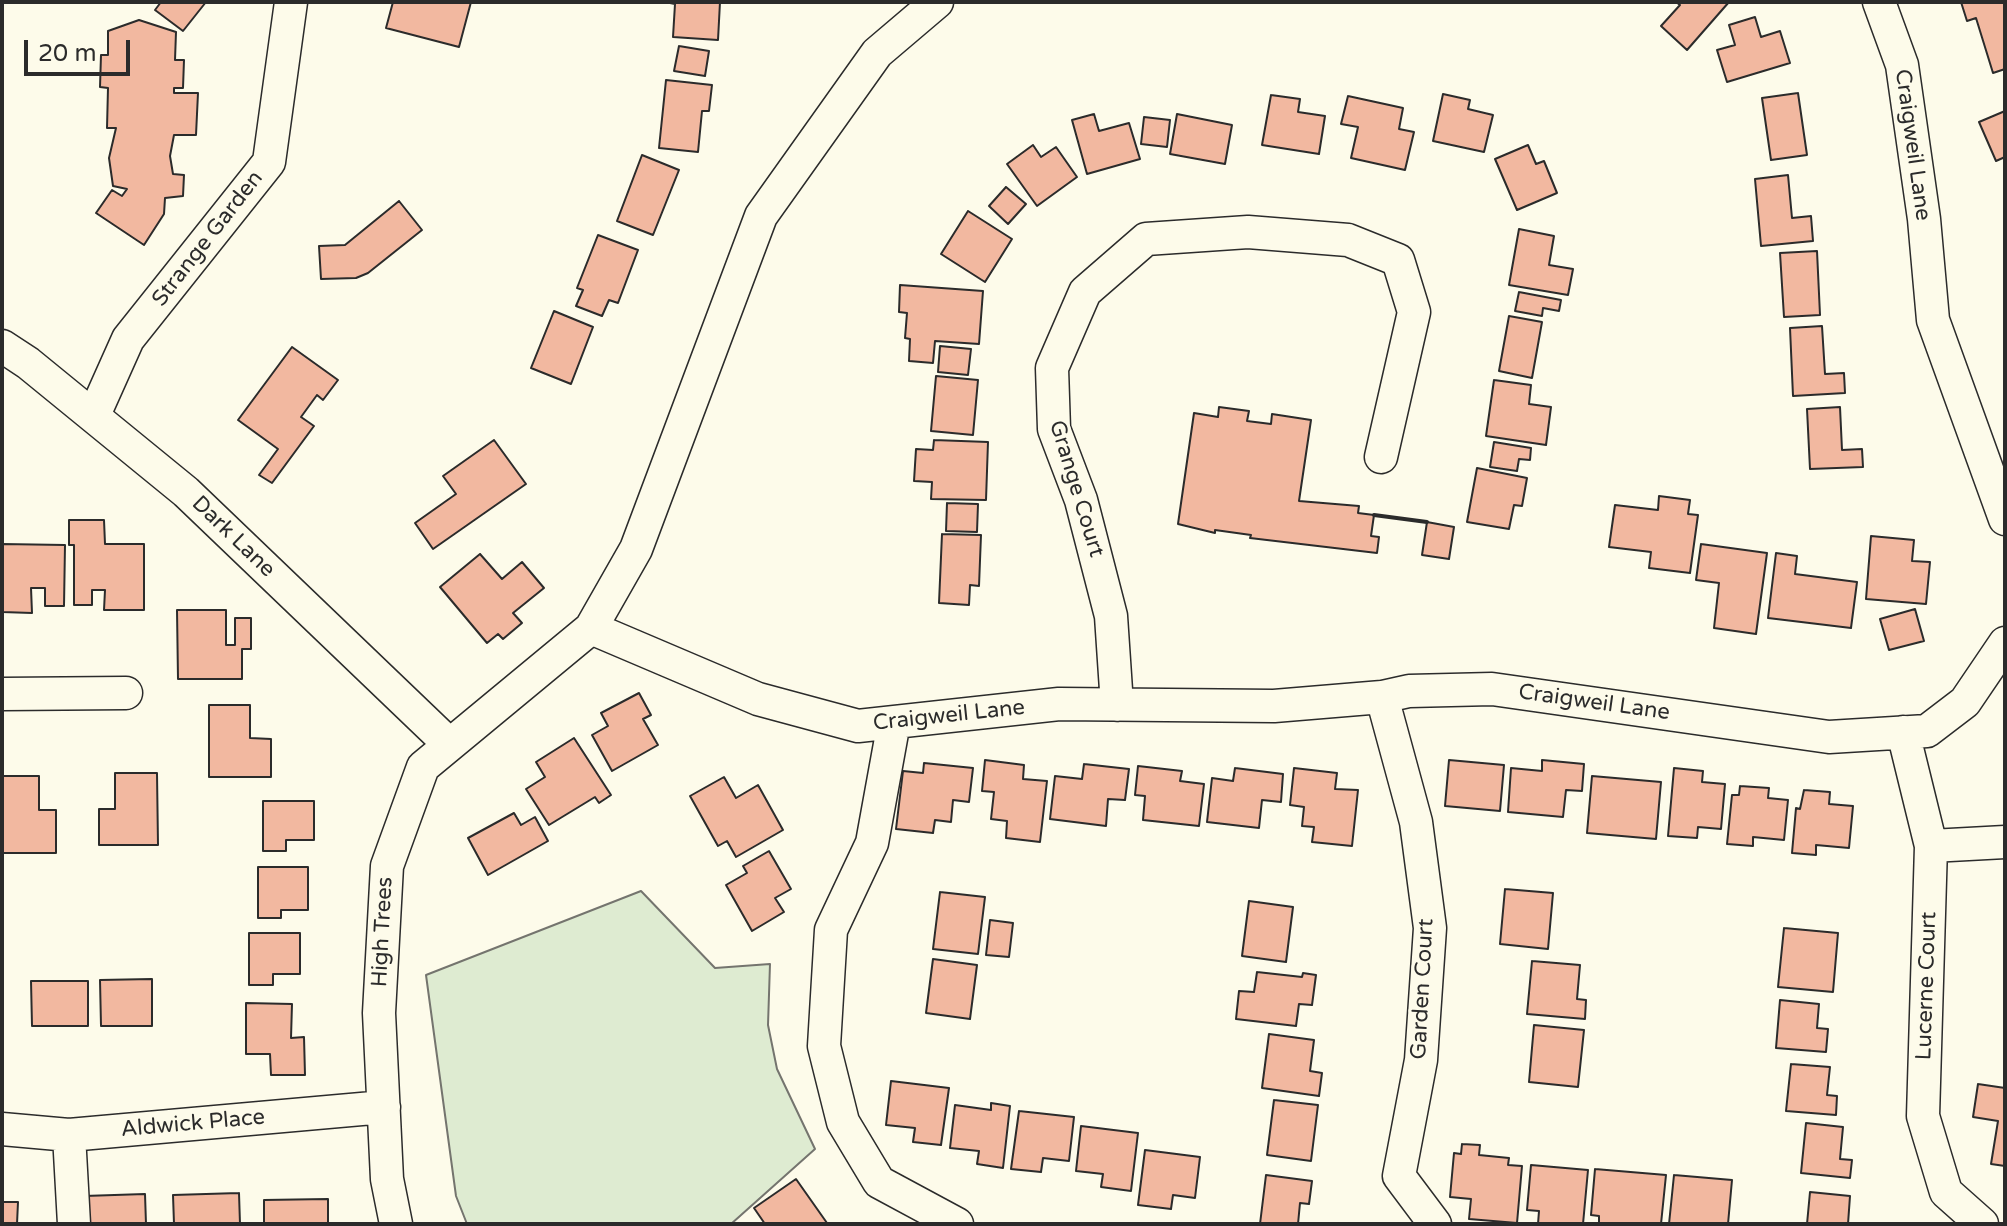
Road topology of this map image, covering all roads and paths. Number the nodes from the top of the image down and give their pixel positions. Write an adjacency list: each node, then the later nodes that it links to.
1 (291, 2): 5 (street, Strange Garden)
2 (1879, 2): 6 (street, Craigweil Lane)
3 (928, 5): 9 (street)
4 (2, 346): 5 (street, Dark Lane)
5 (94, 415): 17 (street, Dark Lane)
6 (1991, 435): 8 (street, Craigweil Lane)
7 (1381, 457): 14 (street, Grange Court)
8 (2005, 519)
9 (591, 628): 15 (street, Craigweil Lane); 17 (street, High Trees)
10 (2005, 643): 16 (street, Craigweil Lane)
11 (126, 693): 12 (street)
12 (2, 694)
13 (1382, 697): 14 (street, Craigweil Lane); 16 (street, Craigweil Lane); 26 (street, Garden Court)
14 (1117, 705): 15 (street, Craigweil Lane)
15 (894, 722): 25 (street)
16 (1903, 732): 19 (street, Lucerne Court)
17 (449, 744): 20 (street, High Trees)
18 (2005, 842): 19 (street)
19 (1931, 846): 27 (street, Lucerne Court)
20 (384, 1107): 22 (street, Aldwick Place); 24 (street, High Trees)
21 (2, 1129): 22 (street, Aldwick Place)
22 (69, 1135): 23 (street)
23 (74, 1224)
24 (396, 1224)
25 (957, 1224)
26 (1435, 1224)
27 (1982, 1224)

